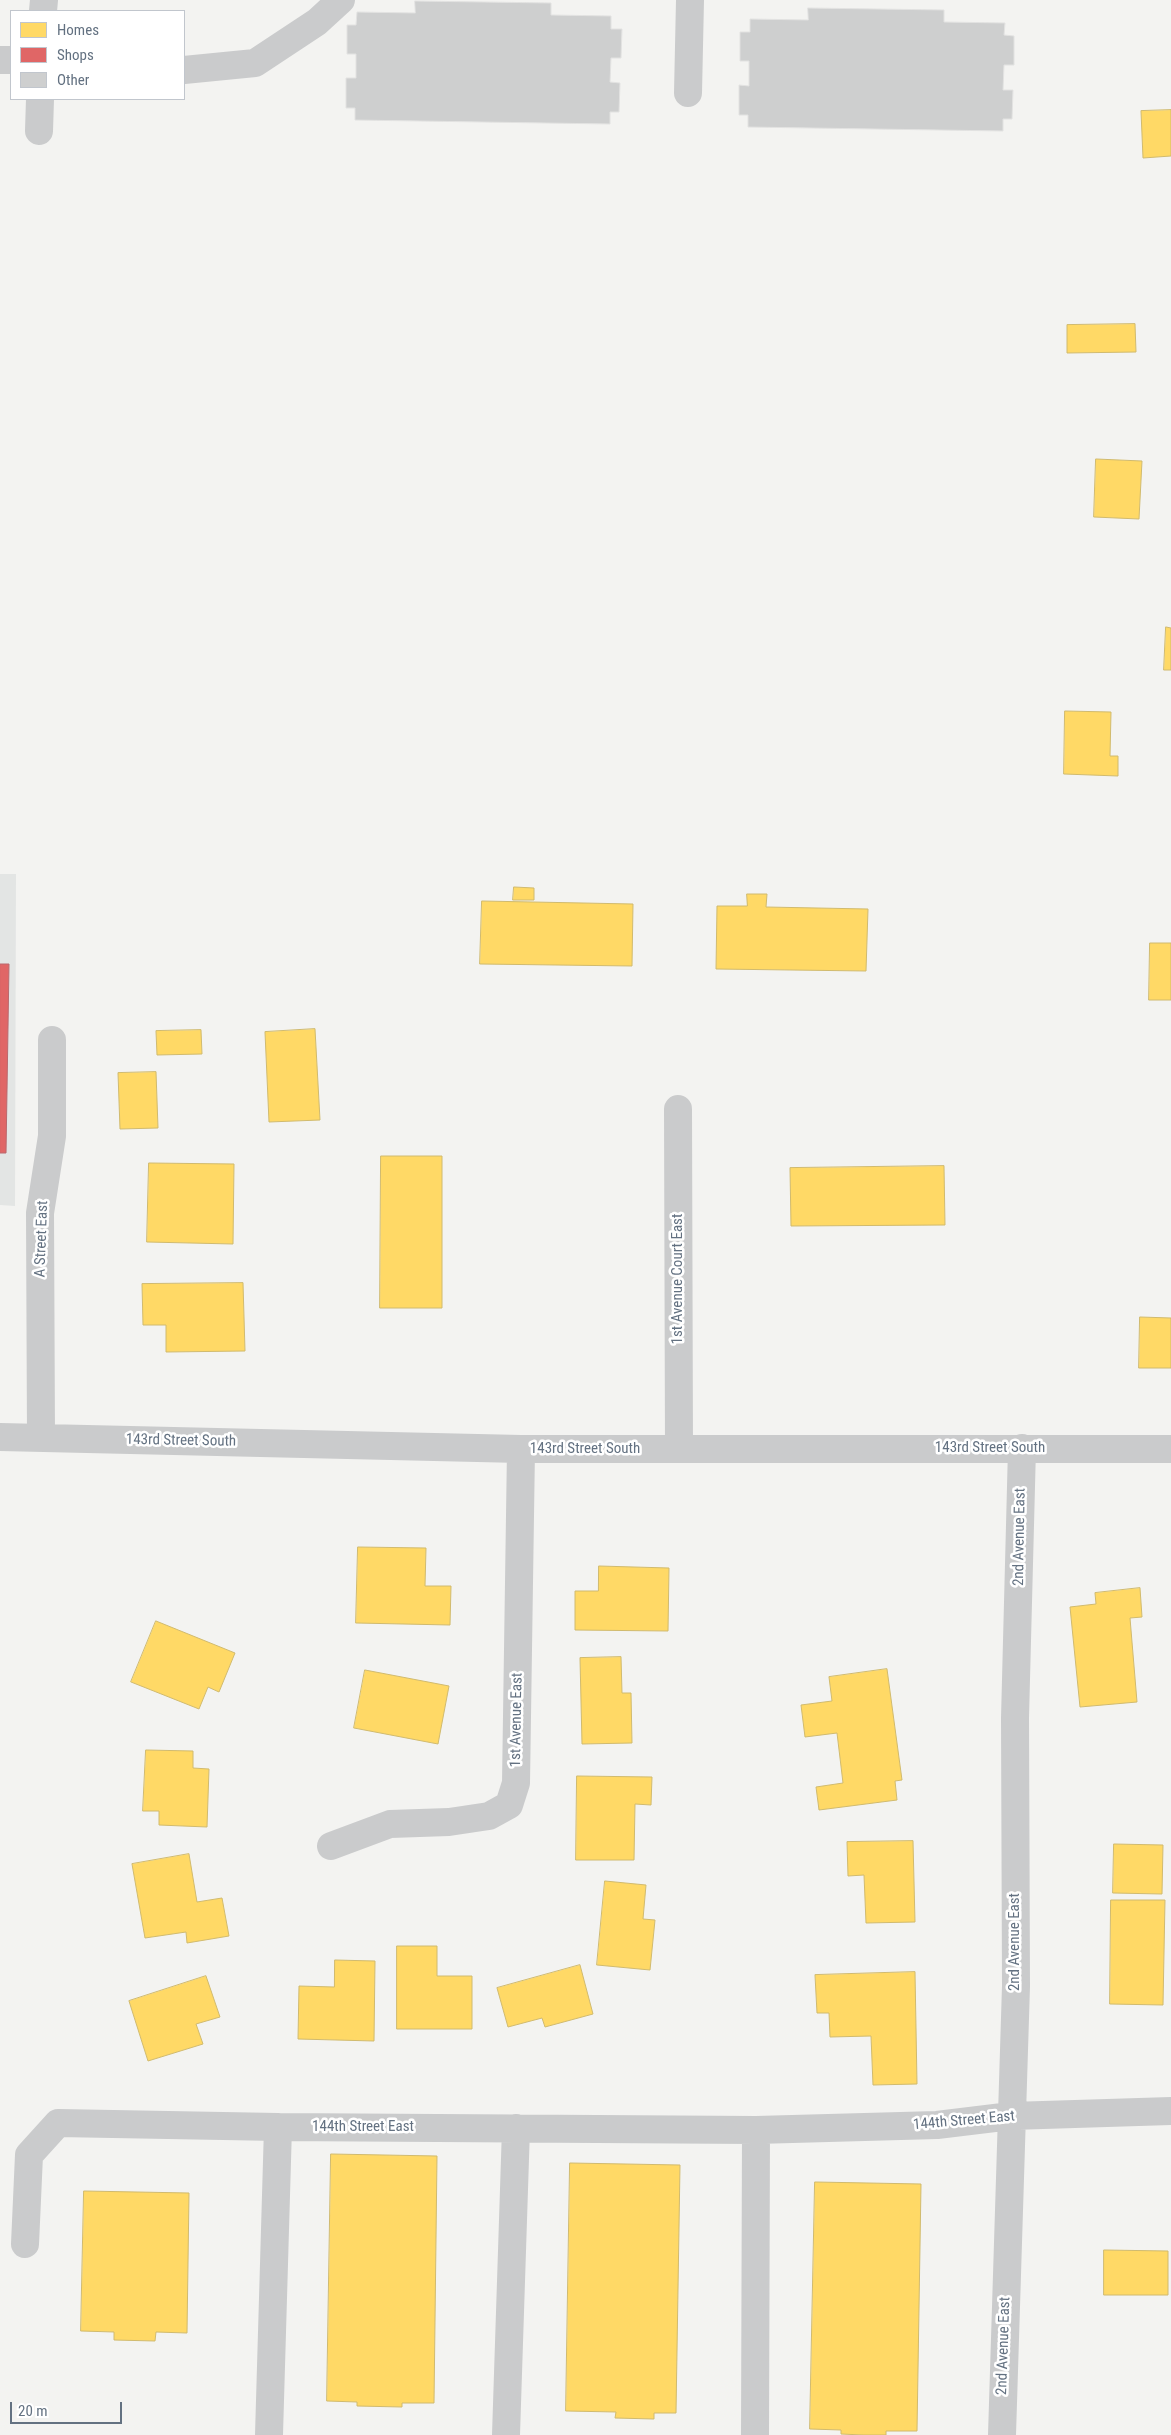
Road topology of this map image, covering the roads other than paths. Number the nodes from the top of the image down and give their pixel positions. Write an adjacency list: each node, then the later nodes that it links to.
1 (341, 0): 3 (street)
2 (690, 0): 4 (street)
3 (185, 70)
4 (688, 93)
5 (40, 100): 6 (street)
6 (39, 131)
7 (52, 1040): 10 (street, A Street East)
8 (678, 1109): 13 (street, 1st Avenue Court East)
9 (0, 1438): 10 (street, 143rd Street South)
10 (41, 1438): 12 (street, 143rd Street South)
11 (1022, 1448): 13 (street, 143rd Street South); 14 (street, 143rd Street South); 17 (street, 2nd Avenue East)
12 (521, 1449): 13 (street, 143rd Street South); 15 (street, 1st Avenue East)
13 (679, 1449)
14 (1171, 1449)
15 (332, 1846)
16 (1171, 2111): 17 (street, 144th Street East)
17 (1011, 2116): 20 (street, 144th Street East); 25 (street, 2nd Avenue East)
18 (278, 2127): 19 (street, 144th Street East); 21 (street, 144th Street East); 22 (street)
19 (516, 2128): 20 (street, 144th Street East); 23 (street)
20 (756, 2130): 24 (street)
21 (25, 2244)
22 (269, 2435)
23 (506, 2435)
24 (755, 2435)
25 (1002, 2435)

